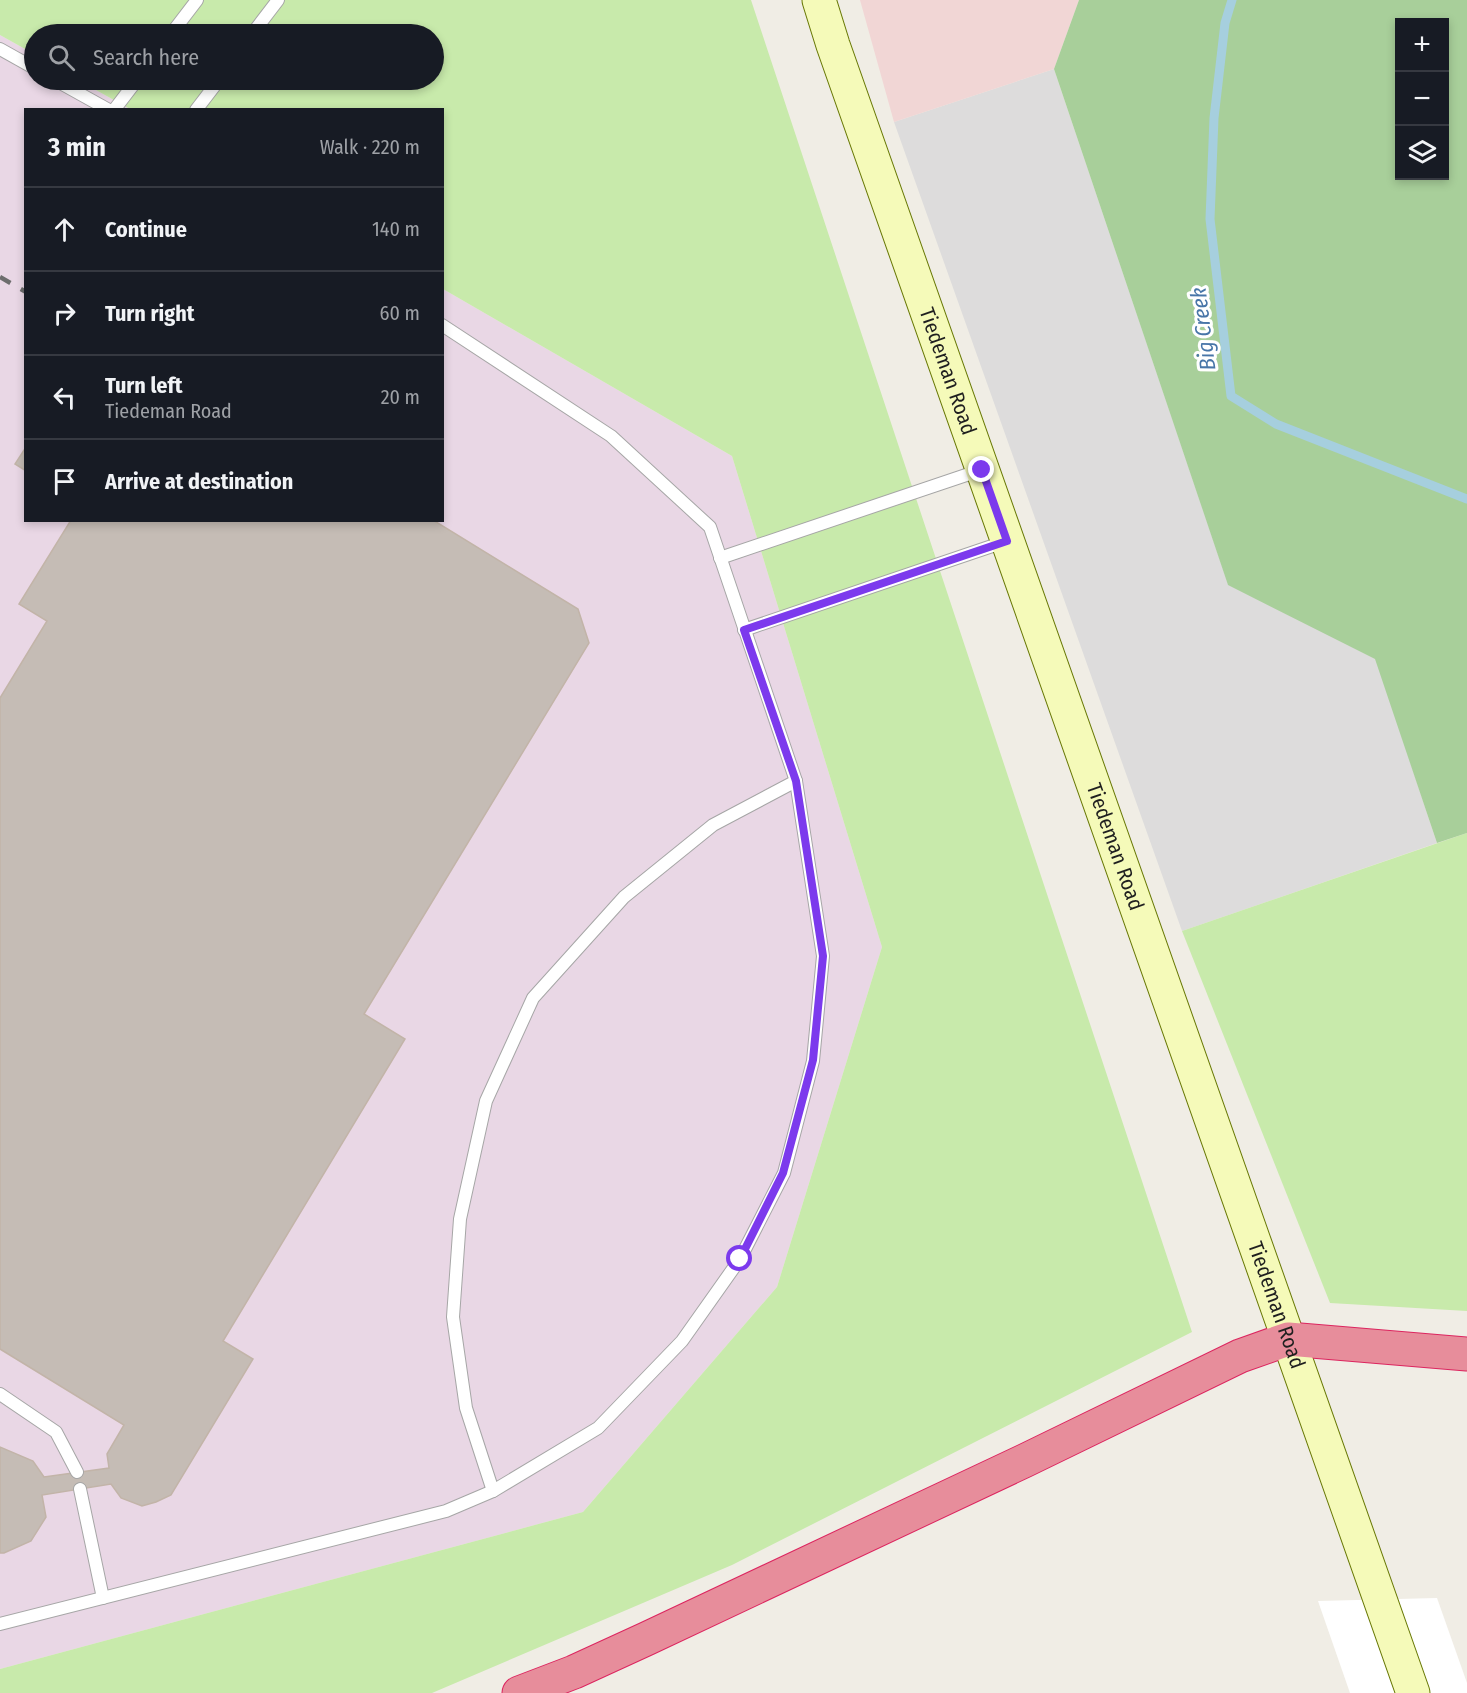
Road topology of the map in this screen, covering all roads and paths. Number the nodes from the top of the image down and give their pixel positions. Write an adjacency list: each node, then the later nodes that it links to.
1 (197, 0): 4 (lane)
2 (278, 0): 5 (lane)
3 (819, 0): 15 (main road, Tiedeman Road)
4 (179, 24)
5 (260, 24)
6 (0, 49): 7 (lane)
7 (24, 62)
8 (73, 90): 11 (lane)
9 (129, 90): 12 (lane)
10 (211, 90): 13 (lane)
11 (105, 108)
12 (116, 108)
13 (198, 108)
14 (444, 326): 17 (lane)
15 (982, 470): 16 (main road, Tiedeman Road); 17 (lane)
16 (1007, 541): 18 (lane); 20 (main road, Tiedeman Road)
17 (720, 558): 18 (lane)
18 (744, 630): 19 (lane)
19 (796, 781): 25 (lane); 25 (lane)
20 (1288, 1339): 21 (highway); 28 (highway); 29 (main road, Tiedeman Road)
21 (1467, 1354)
22 (0, 1394): 23 (lane)
23 (77, 1472)
24 (80, 1489): 26 (lane)
25 (493, 1491): 26 (lane)
26 (103, 1598): 27 (lane)
27 (0, 1624)
28 (519, 1693)
29 (1413, 1693)

